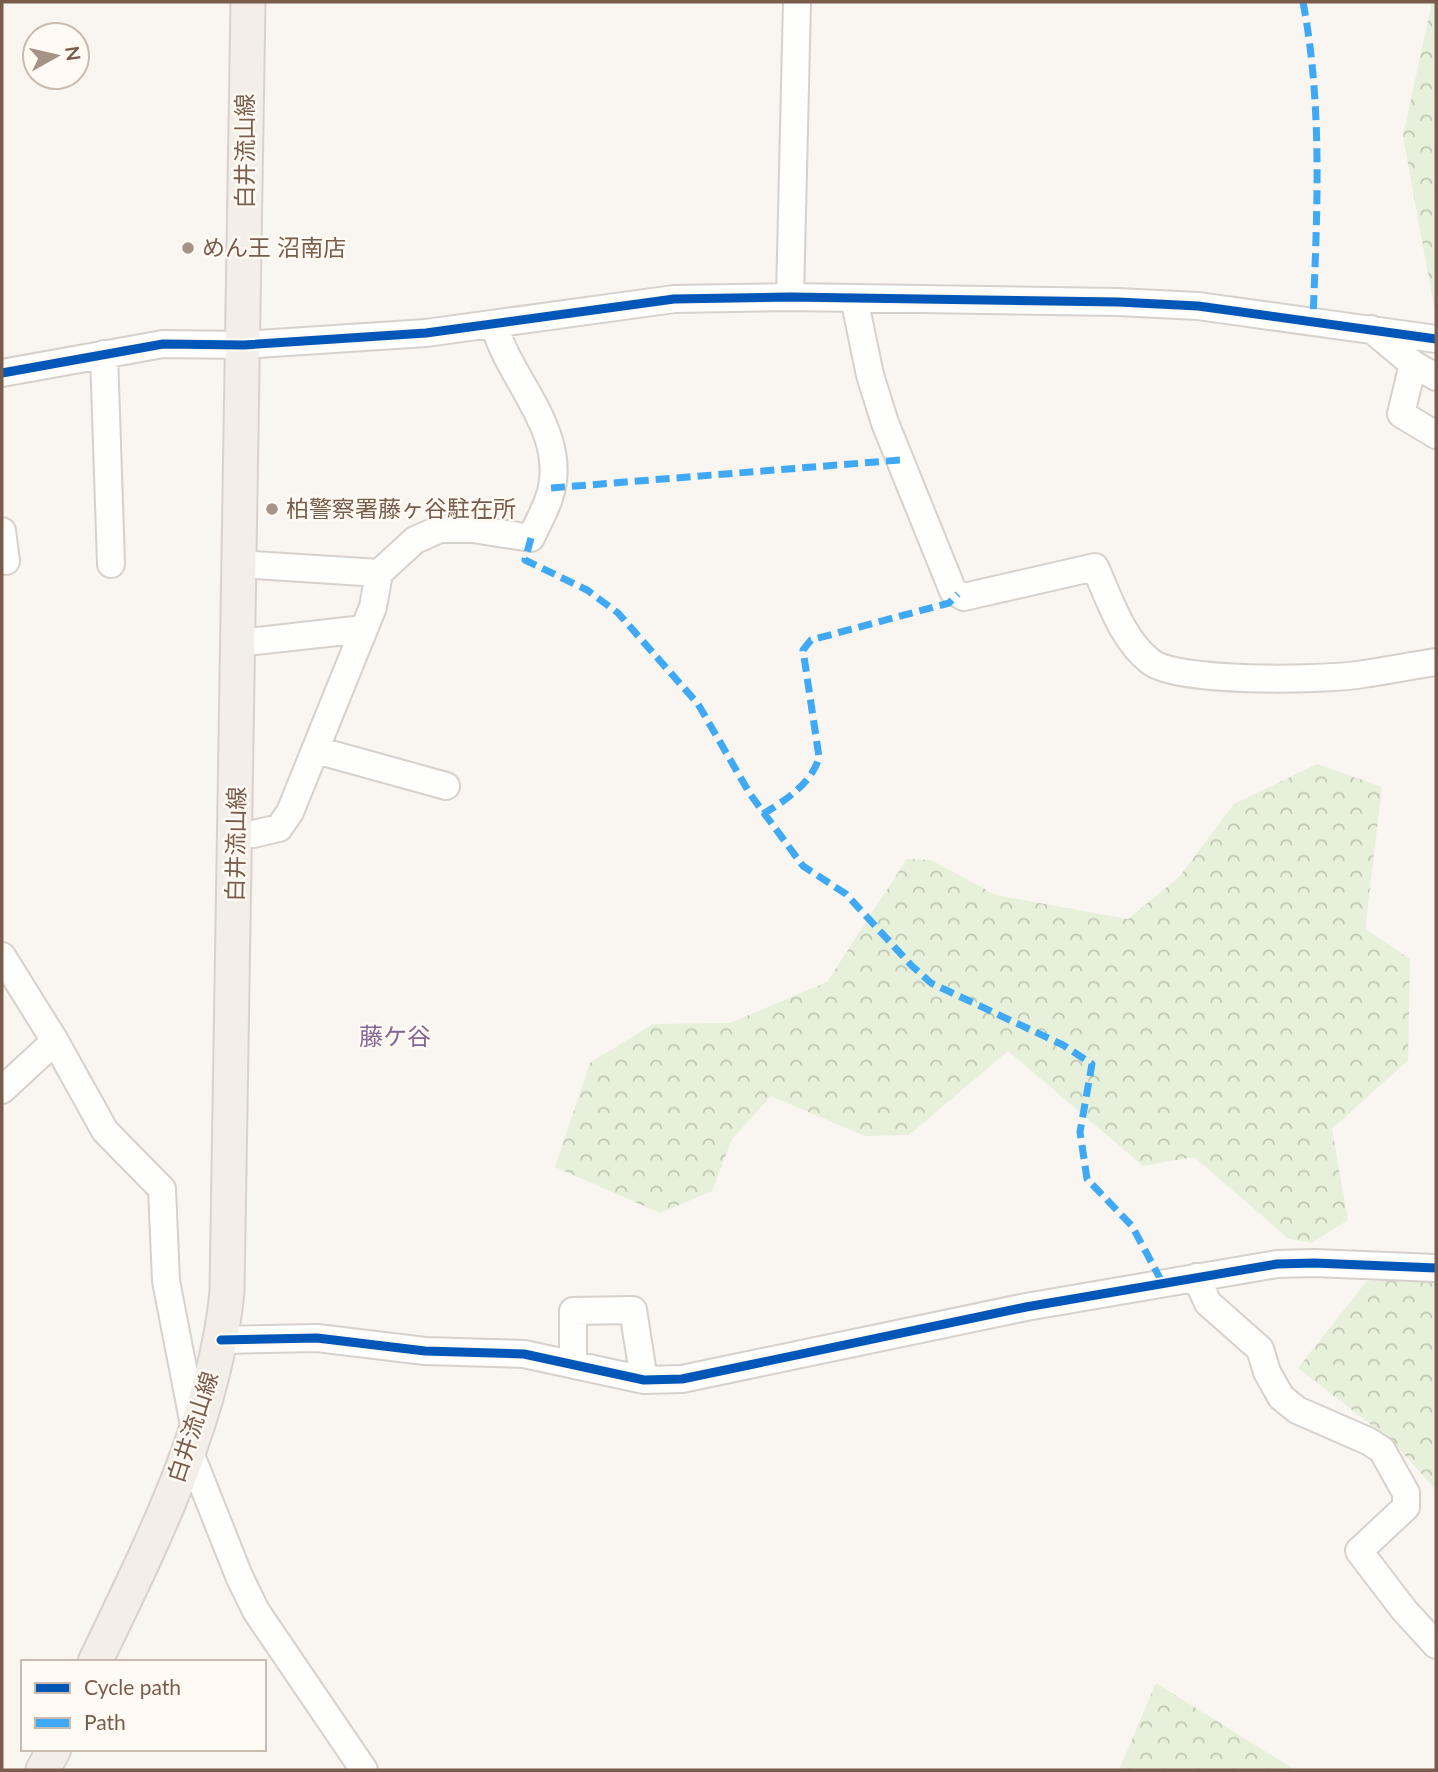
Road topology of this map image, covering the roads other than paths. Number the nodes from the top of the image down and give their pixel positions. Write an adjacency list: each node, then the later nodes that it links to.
1 (248, 2): 8 (main road, 白井流山線)
2 (797, 2): 3 (street)
3 (790, 297): 4 (street); 5 (street)
4 (854, 298): 6 (street); 21 (street)
5 (494, 324): 8 (street); 18 (street)
6 (1369, 328): 7 (street); 10 (street)
7 (1436, 339)
8 (244, 345): 9 (street); 17 (main road, 白井流山線)
9 (104, 354): 11 (street); 16 (street)
10 (1413, 364): 12 (street); 13 (street)
11 (2, 373)
12 (1436, 377)
13 (1436, 435)
14 (2, 531): 15 (street)
15 (6, 561)
16 (111, 564)
17 (240, 564): 18 (street); 20 (main road, 白井流山線)
18 (379, 573): 19 (street)
19 (364, 629): 20 (street); 22 (street)
20 (238, 643): 24 (main road, 白井流山線)
21 (1436, 662)
22 (316, 750): 23 (street); 24 (street)
23 (446, 786)
24 (236, 834): 30 (main road, 白井流山線)
25 (2, 956): 26 (street)
26 (55, 1041): 27 (street); 33 (street)
27 (2, 1090)
28 (1436, 1268): 29 (street)
29 (1196, 1277): 32 (street); 34 (street)
30 (220, 1339): 31 (street); 33 (main road, 白井流山線)
31 (573, 1362): 32 (street); 32 (street)
32 (644, 1380)
33 (192, 1440): 35 (main road, 白井流山線); 38 (street)
34 (1436, 1645)
35 (96, 1660)
36 (53, 1751): 37 (main road)
37 (43, 1770)
38 (363, 1770)

